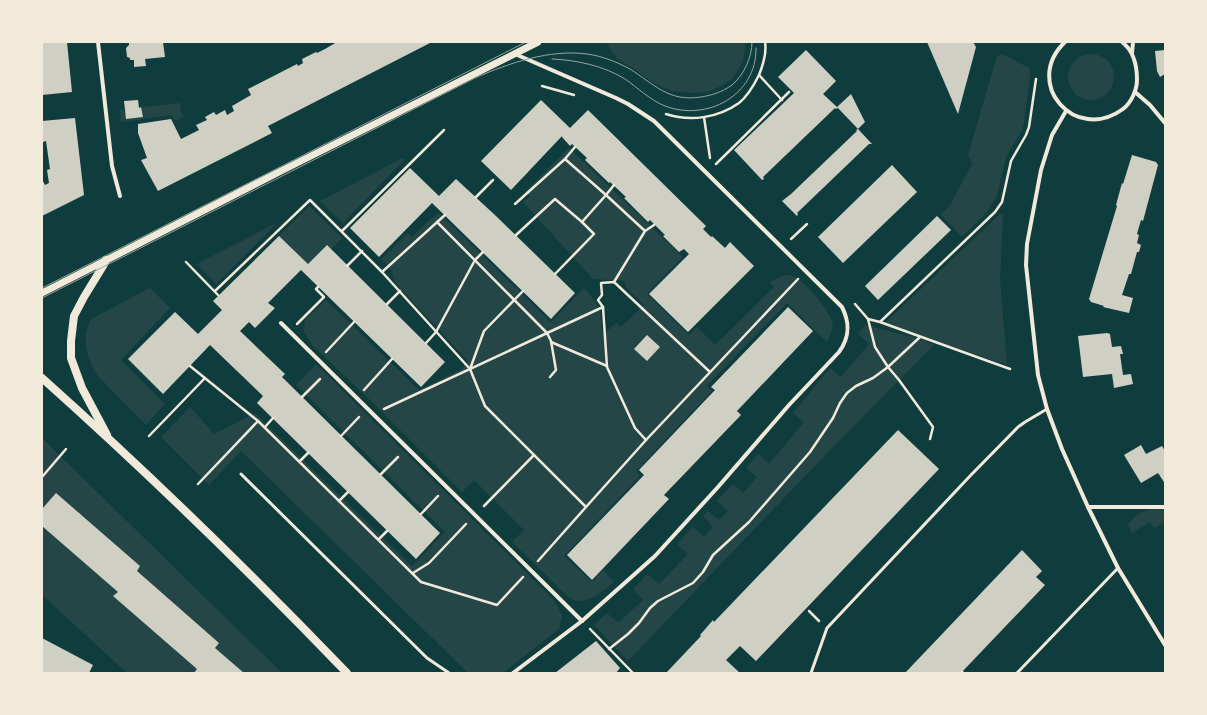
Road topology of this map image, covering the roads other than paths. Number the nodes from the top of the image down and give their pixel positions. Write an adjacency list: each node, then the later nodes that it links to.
1 (98, 42): 11 (street)
2 (538, 42): 7 (street)
3 (1066, 42): 9 (street)
4 (1122, 42): 6 (street)
5 (1133, 42): 6 (street)
6 (1132, 53): 8 (street)
7 (515, 54): 12 (street); 22 (street)
8 (1135, 92): 9 (street); 10 (street)
9 (1066, 111): 16 (street)
10 (1165, 123)
11 (120, 196)
12 (106, 260): 13 (street); 17 (main road)
13 (42, 293)
14 (281, 323): 22 (street)
15 (42, 378): 17 (main road)
16 (1047, 410): 19 (street); 27 (lane)
17 (110, 440): 24 (main road)
18 (241, 474): 25 (lane)
19 (1088, 507): 20 (street); 21 (street)
20 (1165, 507)
21 (1118, 568): 23 (street); 28 (lane)
22 (582, 621): 26 (street)
23 (1165, 645)
24 (347, 673)
25 (448, 673)
26 (514, 673)
27 (811, 673)
28 (1017, 673)

